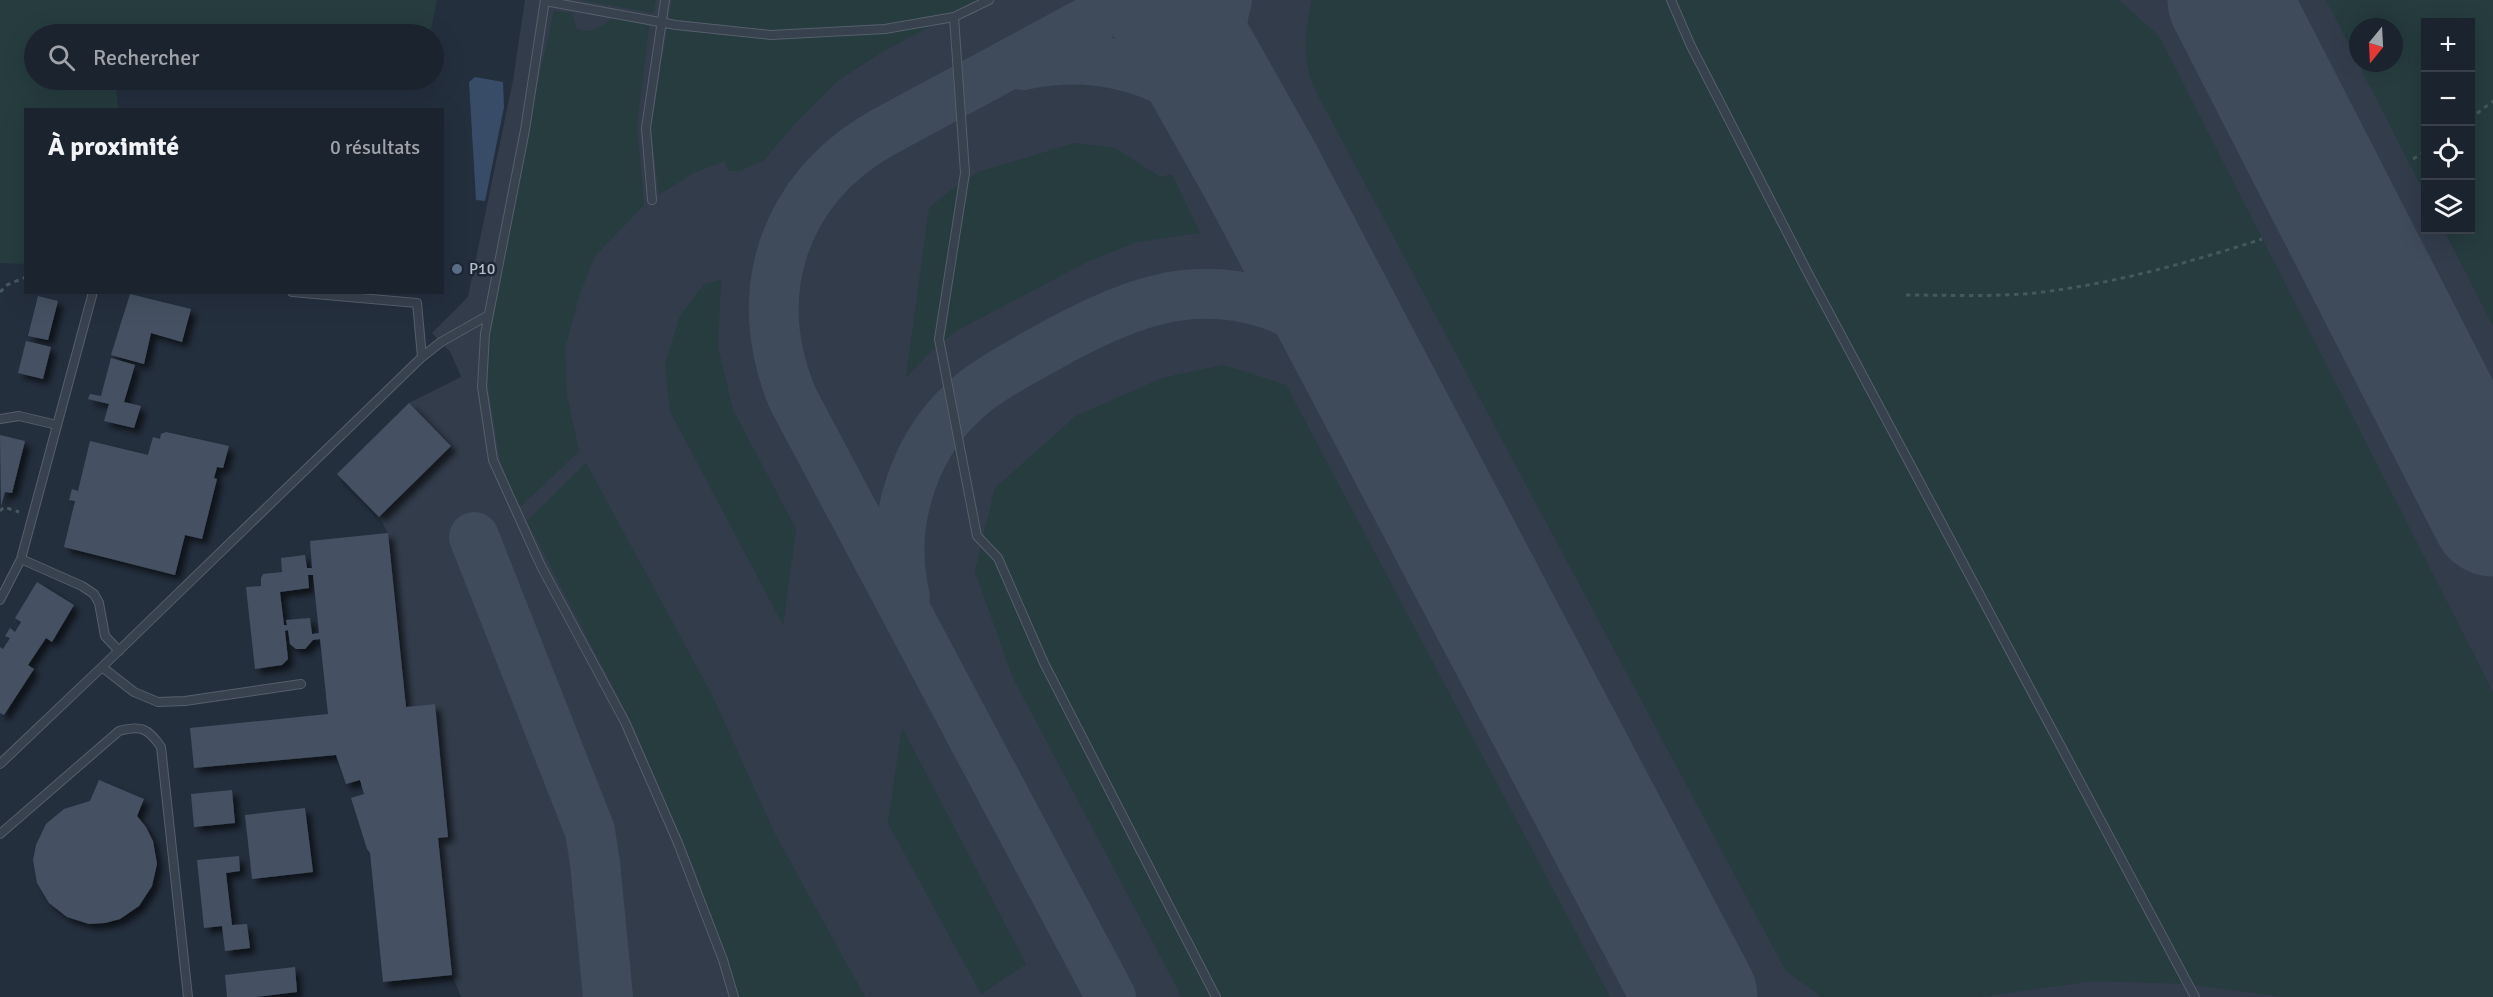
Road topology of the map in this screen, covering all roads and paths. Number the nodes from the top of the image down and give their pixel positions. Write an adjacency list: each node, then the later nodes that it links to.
1 (665, 0): 6 (lane)
2 (989, 0): 5 (lane)
3 (1671, 0): 34 (lane)
4 (545, 1): 6 (lane); 18 (lane)
5 (954, 17): 6 (lane); 33 (lane)
6 (660, 22): 11 (lane)
7 (2493, 101): 8 (path)
8 (2475, 115)
9 (2421, 154): 10 (path)
10 (2413, 159)
11 (652, 200)
12 (2262, 239): 17 (path)
13 (24, 278): 14 (path)
14 (0, 292)
15 (92, 294): 21 (lane)
16 (315, 294): 19 (lane)
17 (1906, 294)
18 (487, 316): 19 (lane); 32 (lane)
19 (422, 357): 26 (lane)
20 (0, 419): 21 (lane)
21 (57, 425): 23 (lane)
22 (0, 511): 23 (path)
23 (32, 518): 24 (lane)
24 (21, 559): 25 (lane); 26 (lane)
25 (0, 600)
26 (119, 651): 27 (lane)
27 (102, 667): 28 (lane); 29 (lane)
28 (301, 684)
29 (0, 764)
30 (0, 834): 31 (lane)
31 (188, 997)
32 (734, 997)
33 (1216, 997)
34 (2195, 997)

